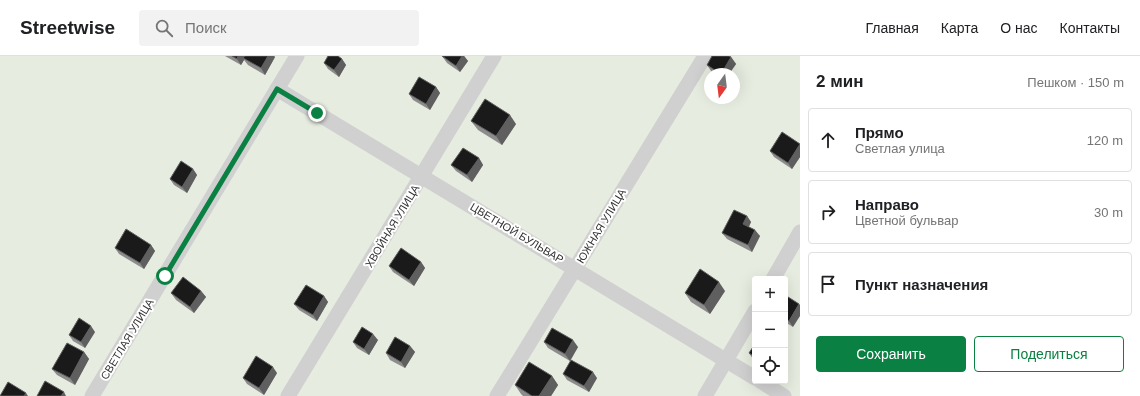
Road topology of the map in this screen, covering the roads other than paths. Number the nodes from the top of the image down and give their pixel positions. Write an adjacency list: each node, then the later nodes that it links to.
1 (297, 56): 4 (street, СВЕТЛАЯ УЛИЦА)
2 (494, 56): 5 (street, ХВОЙНАЯ УЛИЦА)
3 (705, 56): 7 (street, ЮЖНАЯ УЛИЦА)
4 (277, 89): 5 (street, ЦВЕТНОЙ БУЛЬВАР); 13 (street, СВЕТЛАЯ УЛИЦА)
5 (422, 176): 7 (street, ЦВЕТНОЙ БУЛЬВАР); 14 (street, ХВОЙНАЯ УЛИЦА)
6 (800, 232): 8 (street)
7 (575, 268): 10 (street, ЦВЕТНОЙ БУЛЬВАР); 15 (street, ЮЖНАЯ УЛИЦА)
8 (775, 276)
9 (754, 312): 10 (street)
10 (727, 361): 11 (street, ЦВЕТНОЙ БУЛЬВАР); 16 (street)
11 (752, 376)
12 (765, 384): 17 (street)
13 (92, 396)
14 (288, 396)
15 (497, 396)
16 (704, 396)
17 (784, 396)

